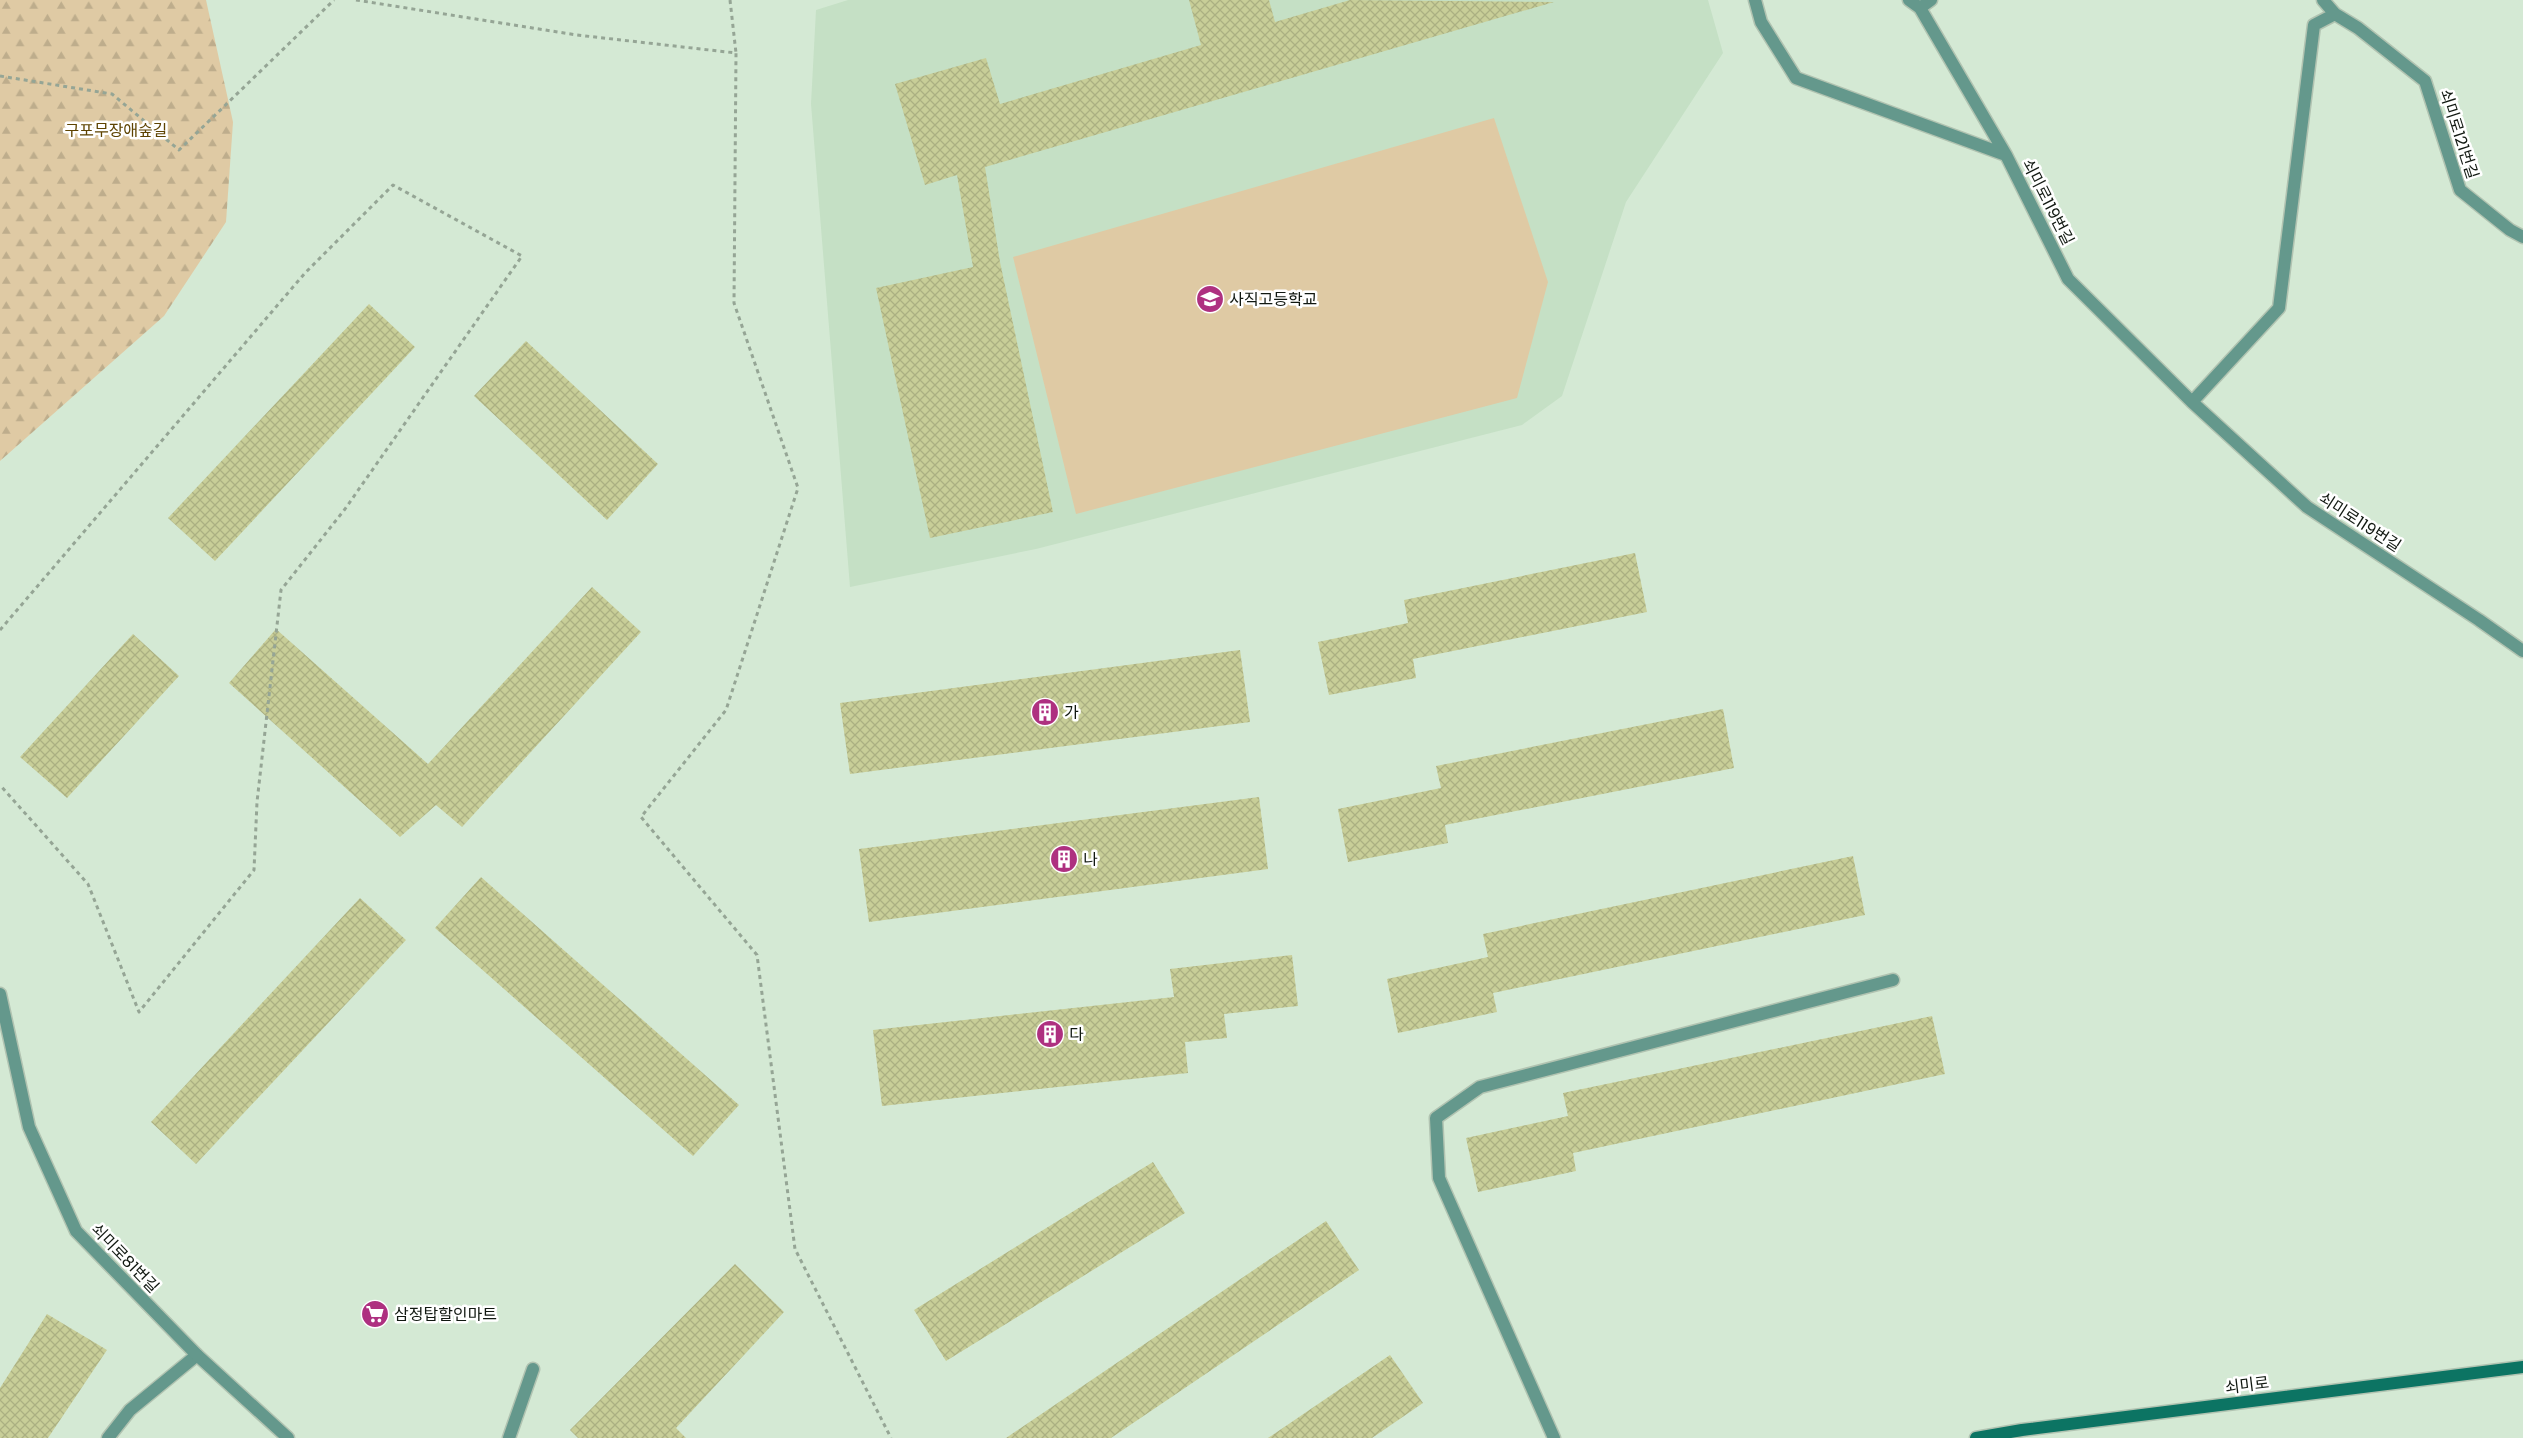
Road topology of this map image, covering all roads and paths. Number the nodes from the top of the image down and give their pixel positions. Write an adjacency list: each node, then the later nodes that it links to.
1 (334, 0): 10 (path)
2 (356, 0): 9 (path)
3 (730, 0): 9 (path)
4 (1755, 0): 11 (street, 쇠미로119번길)
5 (1909, 0): 7 (street)
6 (2323, 0): 8 (street, 쇠미로121번길)
7 (1925, 4): 11 (street)
8 (2335, 14): 12 (street, 쇠미로121번길); 13 (street)
9 (736, 53): 25 (path)
10 (0, 76)
11 (2006, 155): 13 (street, 쇠미로119번길)
12 (2523, 237)
13 (2192, 402): 15 (street, 쇠미로119번길)
14 (0, 630): 16 (path)
15 (2523, 651)
16 (0, 785)
17 (1893, 980): 26 (street)
18 (0, 994): 19 (street, 쇠미로81번길)
19 (197, 1355): 22 (street); 23 (street, 쇠미로81번길)
20 (2523, 1367): 27 (main road, 쇠미로)
21 (533, 1369): 24 (street)
22 (108, 1438)
23 (288, 1438)
24 (509, 1438)
25 (891, 1438)
26 (1554, 1438)
27 (1976, 1438)

